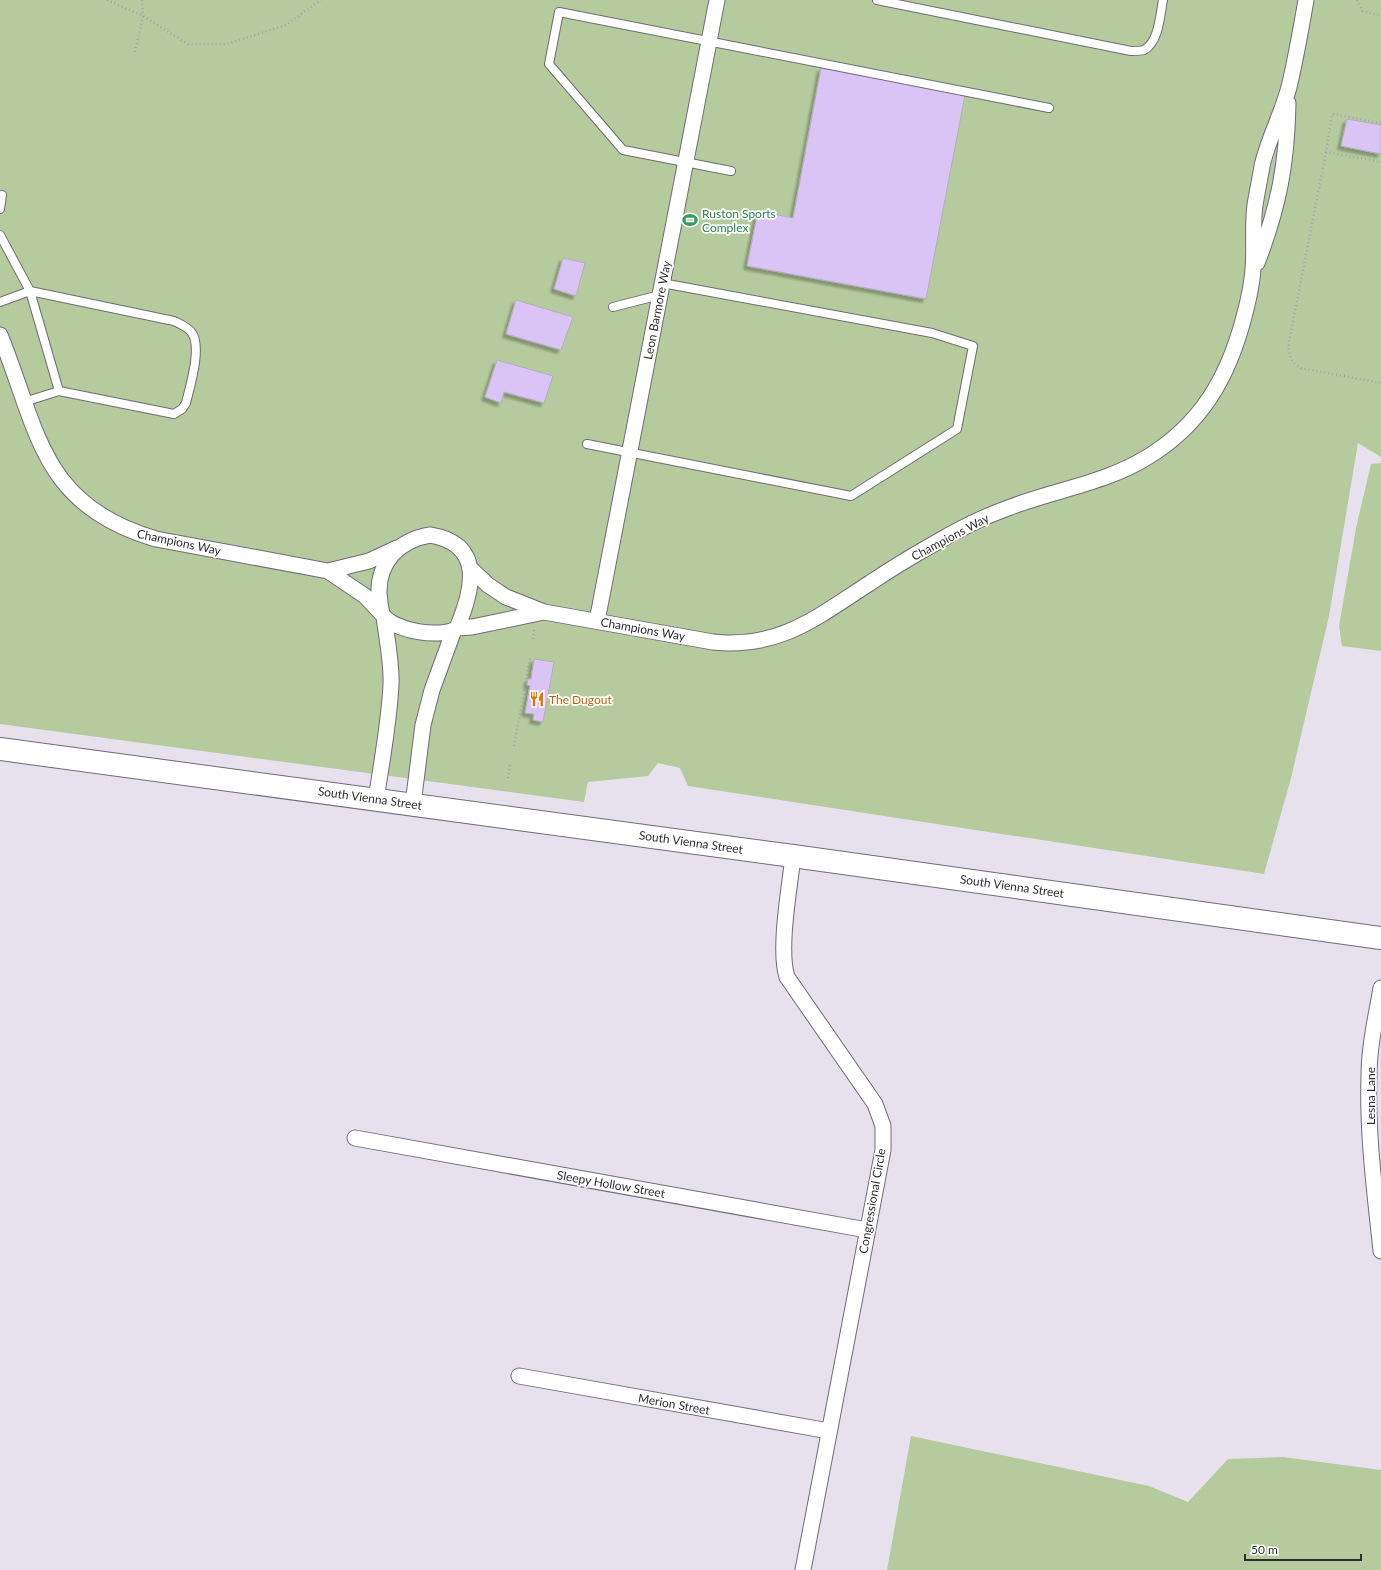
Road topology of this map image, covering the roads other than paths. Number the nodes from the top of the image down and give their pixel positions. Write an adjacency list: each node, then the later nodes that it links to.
1 (717, 0): 5 (street, Leon Barmore Way)
2 (877, 0): 3 (lane)
3 (1163, 0)
4 (1306, 0): 6 (street, Champions Way)
5 (709, 41): 7 (lane); 8 (street, Leon Barmore Way); 8 (lane)
6 (1288, 88): 13 (street, Champions Way); 13 (street, Champions Way)
7 (1049, 108)
8 (685, 162): 9 (lane); 14 (street, Leon Barmore Way)
9 (731, 172)
10 (2, 195): 11 (lane)
11 (0, 209)
12 (0, 235): 15 (lane)
13 (1253, 271): 28 (street, Champions Way)
14 (661, 289): 17 (lane); 22 (street, Leon Barmore Way); 22 (lane)
15 (30, 290): 16 (lane); 19 (lane); 19 (lane)
16 (0, 302)
17 (613, 307)
18 (0, 335): 20 (street, Champions Way)
19 (59, 391): 20 (lane)
20 (24, 402): 25 (street, Champions Way)
21 (587, 444): 22 (lane)
22 (629, 452): 28 (street, Leon Barmore Way)
23 (399, 547): 24 (street, Champions Way); 25 (street, Champions Way); 27 (street, Champions Way)
24 (472, 570): 26 (street, Champions Way); 29 (street)
25 (328, 571): 27 (street, Champions Way)
26 (544, 612): 28 (street, Champions Way); 29 (street, Champions Way)
27 (383, 616): 29 (street, Champions Way); 31 (street, Champions Way)
28 (597, 621)
29 (455, 629): 32 (street)
30 (0, 749): 31 (highway, South Vienna Street)
31 (376, 799): 32 (highway, South Vienna Street)
32 (412, 804): 33 (highway, South Vienna Street)
33 (793, 856): 34 (highway, South Vienna Street); 37 (street, Congressional Circle)
34 (1381, 938)
35 (1381, 988): 38 (street, Lesna Lane)
36 (355, 1138): 37 (street, Sleepy Hollow Street)
37 (867, 1230): 40 (street, Congressional Circle)
38 (1381, 1251)
39 (519, 1376): 40 (street, Merion Street)
40 (829, 1431): 41 (street, Congressional Circle)
41 (803, 1570)

